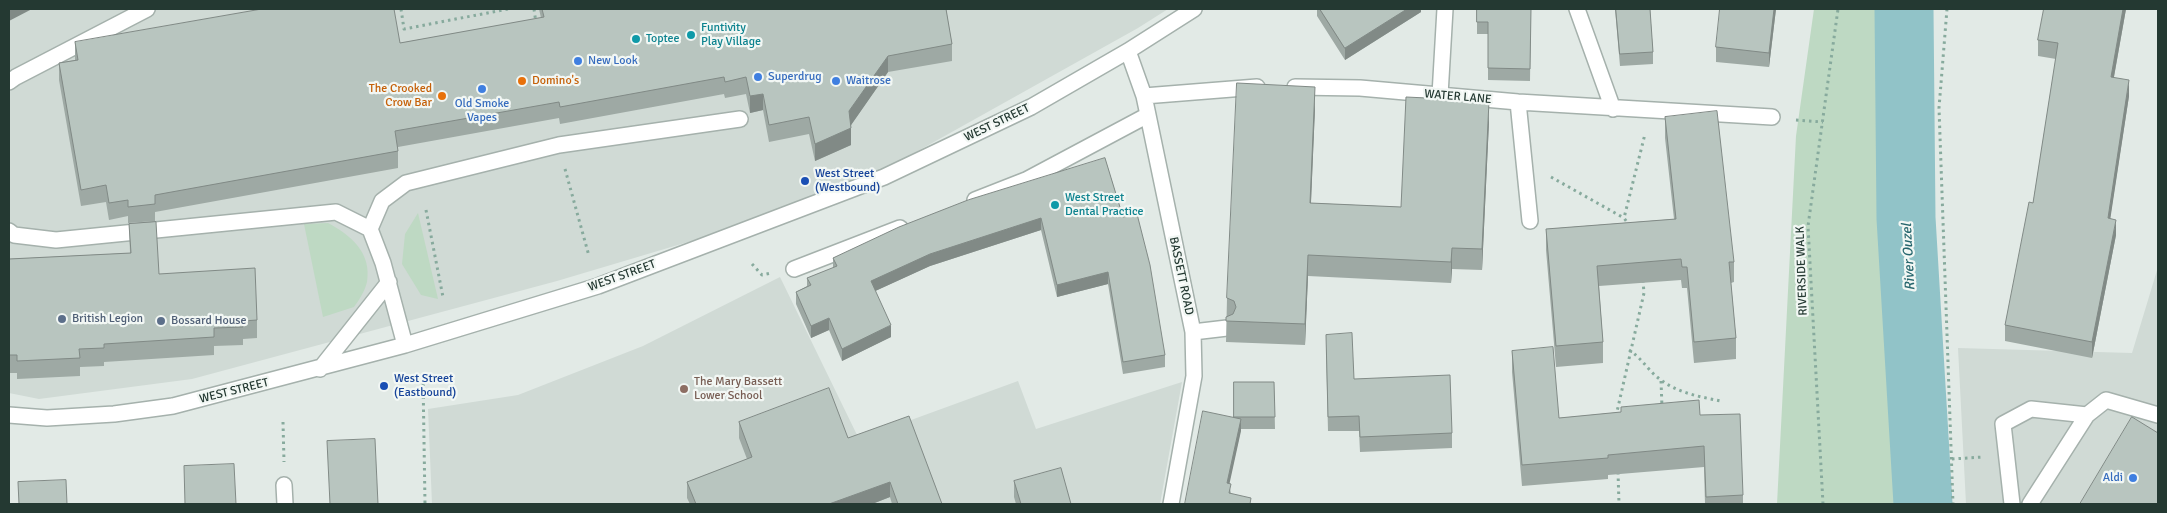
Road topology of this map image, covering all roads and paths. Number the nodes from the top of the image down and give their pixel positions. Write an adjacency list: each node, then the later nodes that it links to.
1 (147, 9): 10 (street)
2 (401, 9): 3 (path)
3 (508, 9)
4 (1194, 9): 9 (street, WEST STREET)
5 (1445, 9): 11 (street)
6 (1577, 9): 14 (street)
7 (1838, 9): 54 (path, RIVERSIDE WALK)
8 (1946, 9): 47 (path)
9 (1128, 51): 12 (street, BASSETT ROAD); 34 (street, WEST STREET)
10 (9, 82)
11 (1440, 95): 12 (street, WATER LANE); 13 (street, WATER LANE)
12 (1144, 96): 16 (street, BASSETT ROAD)
13 (1518, 102): 14 (street, WATER LANE); 19 (street)
14 (1613, 108): 15 (street, WATER LANE)
15 (1651, 111): 17 (street, WATER LANE); 22 (path)
16 (1148, 115): 20 (street); 33 (street, BASSETT ROAD)
17 (1772, 117)
18 (740, 119): 25 (street)
19 (1524, 162): 22 (path); 23 (street)
20 (961, 205)
21 (426, 210): 31 (path)
22 (1624, 218): 27 (path)
23 (1530, 221)
24 (915, 222): 28 (street)
25 (370, 229): 26 (street); 30 (street)
26 (9, 231)
27 (1636, 233)
28 (794, 269)
29 (1643, 276): 35 (path)
30 (388, 282): 34 (street); 36 (street)
31 (443, 297)
32 (1227, 328): 33 (street)
33 (1193, 332): 52 (street, BASSETT ROAD)
34 (405, 345): 36 (street, WEST STREET)
35 (1630, 350): 38 (path); 45 (path)
36 (320, 369): 41 (street, WEST STREET)
37 (422, 377): 51 (path)
38 (1661, 380): 39 (path); 40 (path)
39 (1721, 401)
40 (1662, 414)
41 (9, 415)
42 (2087, 415): 43 (street); 46 (street); 57 (street)
43 (2158, 415)
44 (283, 422): 49 (path)
45 (1616, 423)
46 (2007, 456): 47 (path); 56 (street)
47 (1952, 459): 55 (path)
48 (1617, 468): 53 (path)
49 (284, 485): 50 (street)
50 (285, 504)
51 (425, 504)
52 (1171, 504)
53 (1619, 504)
54 (1823, 504)
55 (1953, 504)
56 (2012, 504)
57 (2030, 504)

